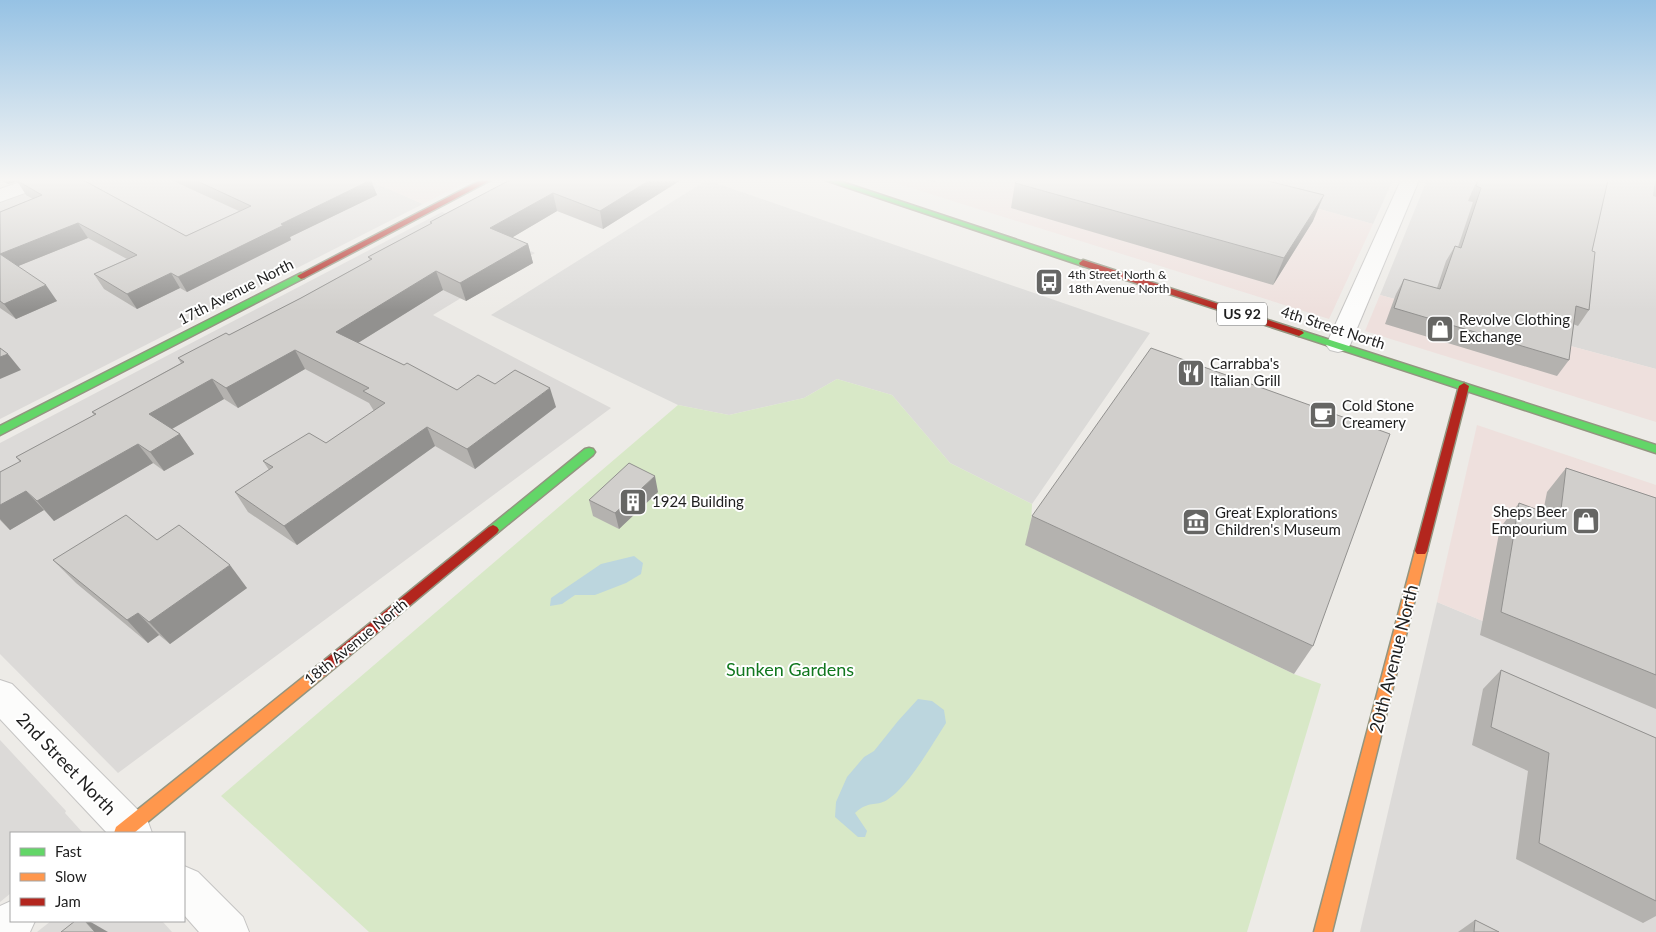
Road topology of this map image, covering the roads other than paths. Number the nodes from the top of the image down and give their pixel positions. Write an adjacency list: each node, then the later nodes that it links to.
1 (403, 223): 6 (street, 17th Avenue North)
2 (962, 223): 4 (street, 4th Street North / US 92)
3 (1391, 223): 4 (street)
4 (1338, 345): 5 (street, 4th Street North / US 92)
5 (1464, 386): 7 (street, 4th Street North / US 92); 15 (street, 20th Avenue North)
6 (0, 431)
7 (1656, 449)
8 (590, 452): 10 (street, 18th Avenue North)
9 (0, 695): 10 (street, 2nd Street North)
10 (127, 832)
11 (185, 887): 14 (street)
12 (13, 922): 13 (street)
13 (0, 932)
14 (228, 932)
15 (1323, 932)

